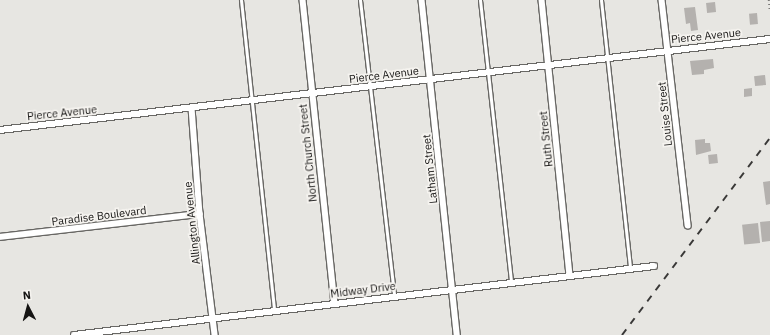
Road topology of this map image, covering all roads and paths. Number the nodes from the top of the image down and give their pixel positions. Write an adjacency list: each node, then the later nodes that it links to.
1 (241, 0): 19 (lane)
2 (303, 0): 18 (street, North Church Street)
3 (360, 0): 17 (lane)
4 (422, 0): 16 (street, Latham Street)
5 (480, 0): 15 (lane)
6 (542, 0): 14 (street, Ruth Street)
7 (601, 0): 13 (lane)
8 (662, 0): 12 (street, Louise Street)
9 (769, 0): 10 (path)
10 (770, 12)
11 (770, 39): 12 (street, Pierce Avenue)
12 (668, 50): 13 (street, Pierce Avenue); 23 (street, Louise Street)
13 (608, 58): 14 (street, Pierce Avenue); 26 (lane)
14 (549, 67): 15 (street, Pierce Avenue); 27 (street, Ruth Street)
15 (488, 73): 16 (street, Pierce Avenue); 28 (lane)
16 (431, 79): 17 (street, Pierce Avenue); 29 (street, Latham Street)
17 (370, 87): 18 (street, Pierce Avenue); 30 (lane)
18 (312, 94): 19 (street, Pierce Avenue); 31 (street, North Church Street)
19 (252, 101): 20 (street, Pierce Avenue); 32 (lane)
20 (192, 108): 21 (street, Pierce Avenue); 22 (street, Allington Avenue)
21 (0, 130)
22 (200, 214): 24 (street, Paradise Boulevard); 33 (street, Allington Avenue)
23 (688, 226)
24 (0, 237)
25 (654, 266): 26 (street, Midway Drive)
26 (630, 268): 27 (street, Midway Drive)
27 (570, 276): 28 (street, Midway Drive)
28 (511, 283): 29 (street, Midway Drive)
29 (452, 289): 30 (street, Midway Drive); 36 (street, Latham Street)
30 (394, 296): 31 (street, Midway Drive)
31 (335, 303): 32 (street, Midway Drive)
32 (274, 310): 33 (street, Midway Drive)
33 (213, 318): 34 (street, Midway Drive); 35 (street, Allington Avenue)
34 (74, 335)
35 (215, 335)
36 (457, 335)

